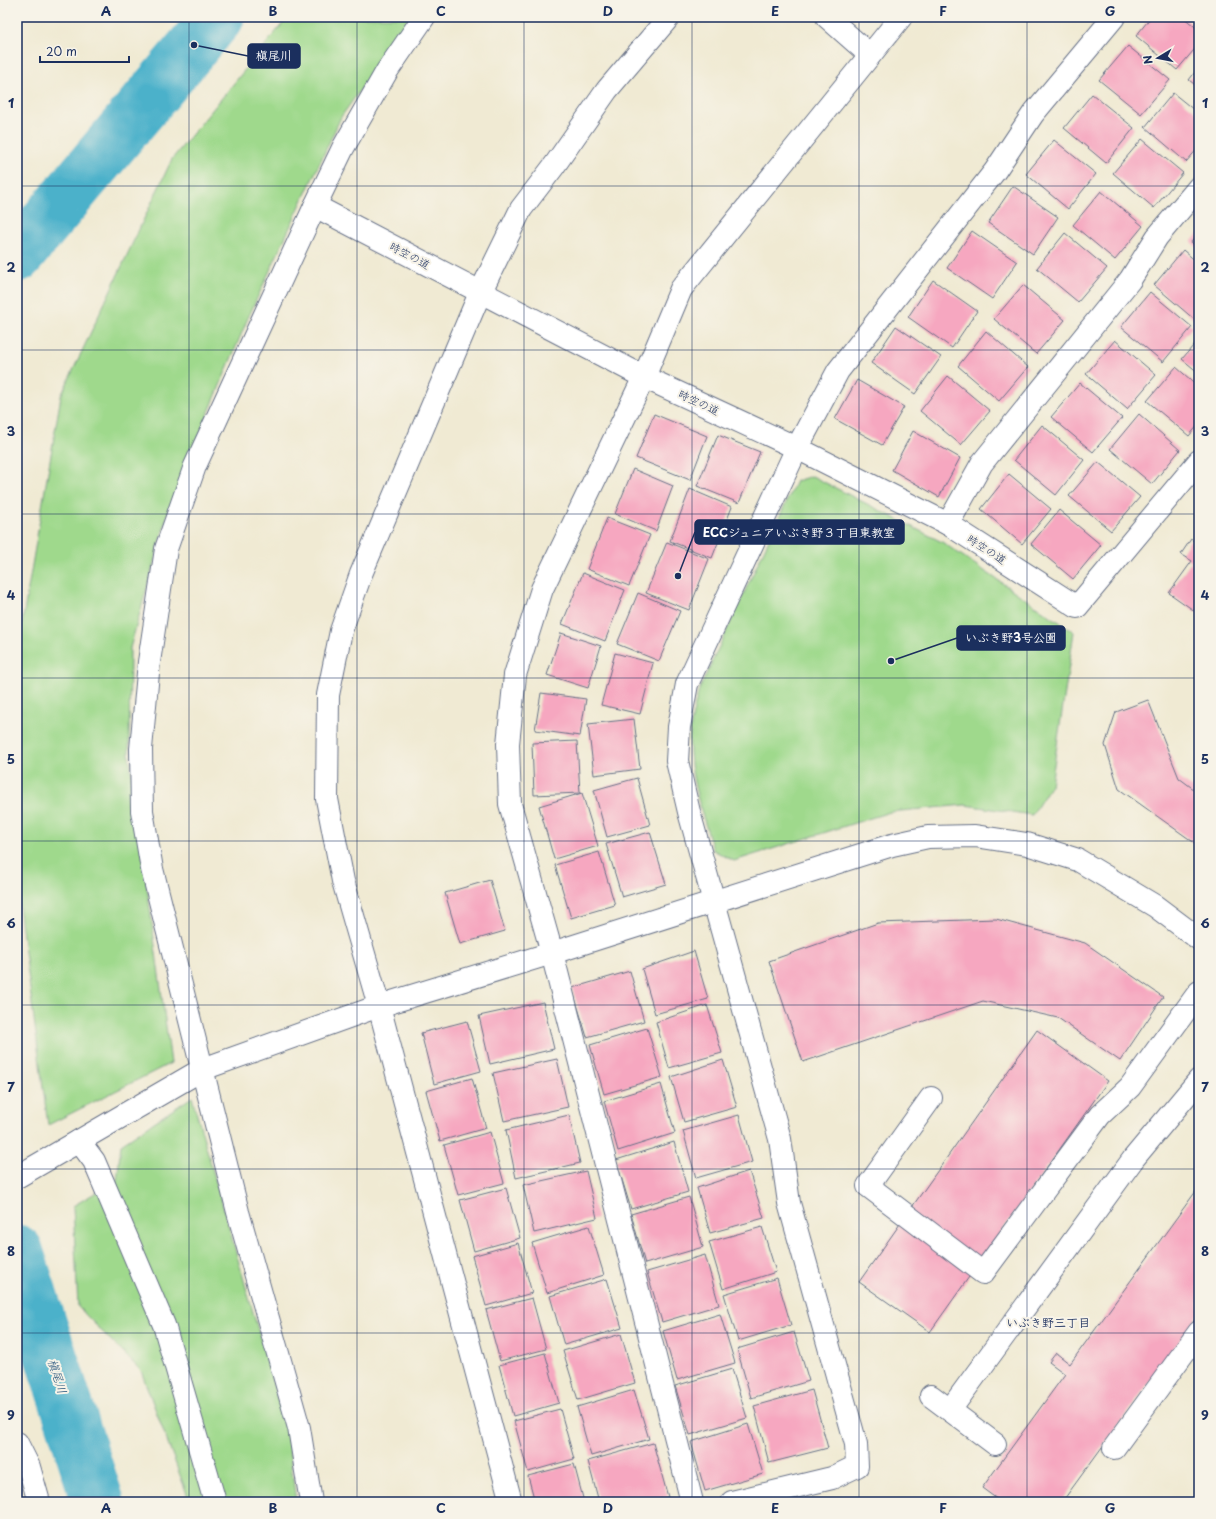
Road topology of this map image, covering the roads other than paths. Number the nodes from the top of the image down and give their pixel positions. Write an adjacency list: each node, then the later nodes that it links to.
1 (424, 17): 8 (street)
2 (669, 17): 9 (street)
3 (827, 17): 6 (street)
4 (901, 17): 6 (street)
5 (1114, 17): 11 (street)
6 (870, 55): 10 (street)
7 (1199, 187): 13 (street)
8 (315, 206): 9 (street, 時空の道); 19 (street)
9 (480, 293): 10 (street, 時空の道); 18 (street)
10 (644, 377): 11 (street, 時空の道); 16 (street)
11 (797, 448): 13 (street, 時空の道); 14 (street)
12 (1199, 461): 13 (street, 時空の道)
13 (948, 524)
14 (714, 901): 15 (street); 16 (street); 35 (street)
15 (1199, 939)
16 (552, 953): 18 (street); 34 (street)
17 (1199, 992): 21 (street)
18 (379, 1006): 19 (street); 33 (street)
19 (203, 1069): 22 (street); 32 (street)
20 (1199, 1080): 26 (street)
21 (932, 1098)
22 (70, 1146): 23 (street); 31 (street)
23 (17, 1177)
24 (1199, 1332): 29 (street)
25 (931, 1396): 26 (street)
26 (950, 1410): 28 (street)
27 (17, 1443): 30 (street)
28 (995, 1444)
29 (1114, 1448)
30 (39, 1502)
31 (215, 1502)
32 (311, 1502)
33 (511, 1502)
34 (692, 1502)
35 (732, 1502)

